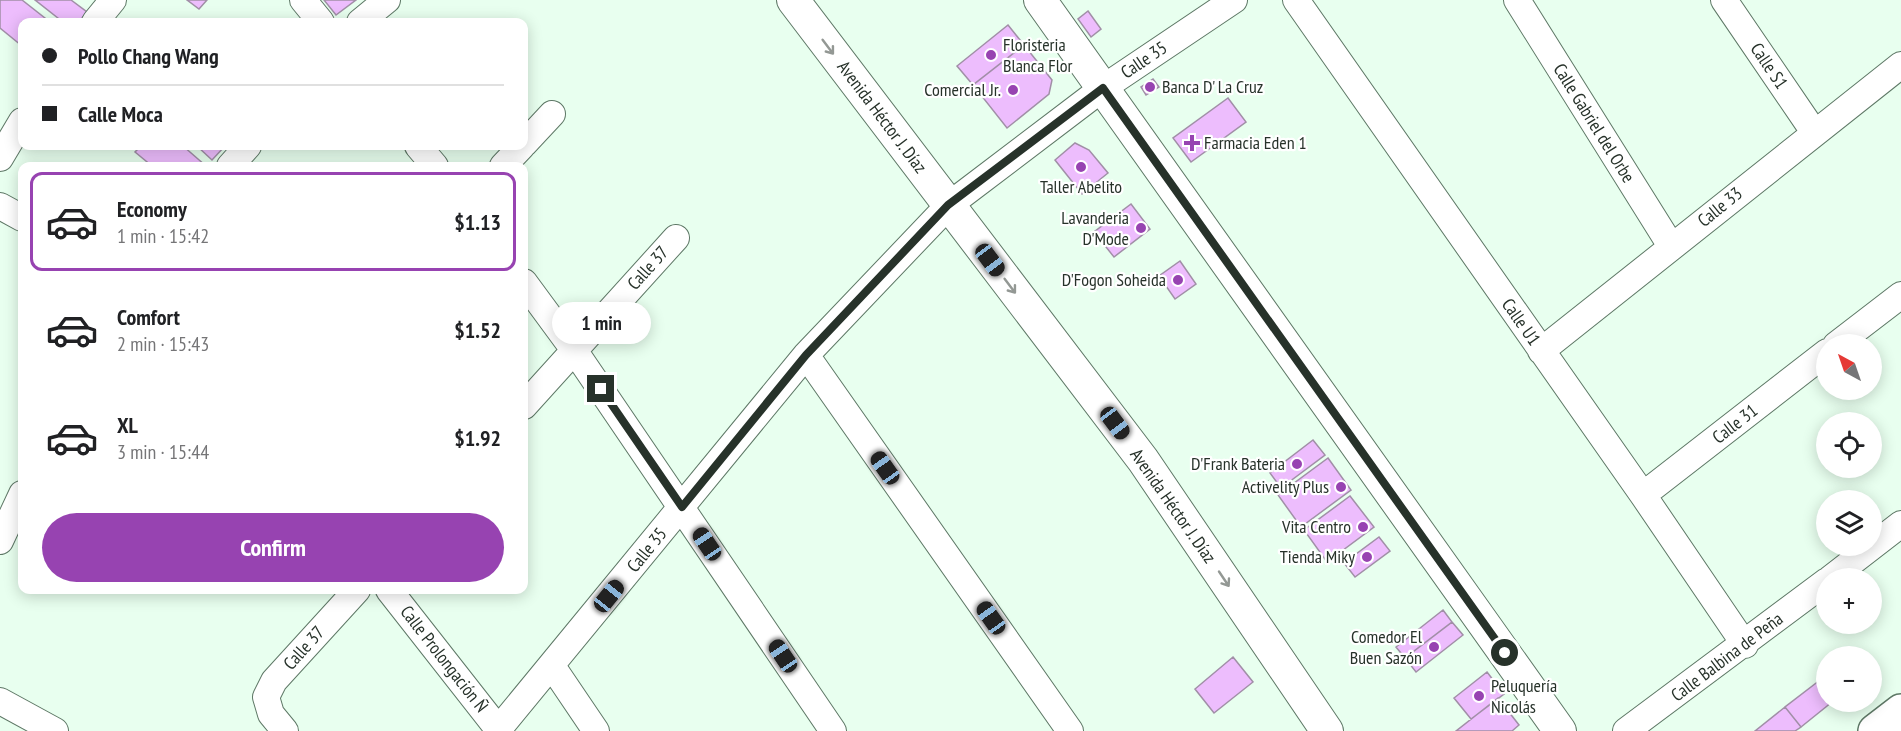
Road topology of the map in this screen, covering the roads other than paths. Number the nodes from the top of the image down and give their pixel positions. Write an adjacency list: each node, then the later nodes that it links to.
1 (113, 0): 10 (street)
2 (303, 0): 11 (street)
3 (387, 0): 12 (street)
4 (793, 0): 26 (street, Avenida Héctor J. Díaz, one-way to 26)
5 (1040, 0): 14 (street)
6 (1234, 0): 14 (street, Calle 35)
7 (1296, 0): 35 (street, Calle U1)
8 (1517, 0): 30 (street, Calle Gabriel del Orbe)
9 (1724, 0): 17 (street, Calle S1)
10 (98, 18)
11 (318, 18)
12 (365, 18)
13 (1901, 65): 17 (street, Calle 33)
14 (1103, 88): 26 (street, Calle 35); 59 (street)
15 (552, 114): 18 (street)
16 (18, 128): 22 (street)
17 (1814, 132): 30 (street, Calle 33)
18 (528, 140)
19 (244, 150): 23 (street)
20 (421, 150): 24 (street)
21 (518, 150): 25 (street)
22 (0, 158)
23 (234, 162)
24 (432, 162)
25 (507, 162)
26 (948, 205): 36 (street, Calle 35); 54 (street, Avenida Héctor J. Díaz, one-way to 54)
27 (0, 206): 28 (street)
28 (18, 216)
29 (676, 237): 34 (street, Calle 37)
30 (1671, 246): 35 (street, Calle 33)
31 (528, 287): 34 (street)
32 (1901, 295): 33 (street)
33 (1850, 334)
34 (574, 350): 38 (street, Calle 37); 41 (street)
35 (1541, 351): 39 (street, Calle U1)
36 (806, 355): 41 (street, Calle 35); 58 (street)
37 (1816, 361): 39 (street, Calle 31)
38 (528, 402)
39 (1644, 495): 48 (street, Calle U1)
40 (18, 503): 43 (street)
41 (682, 507): 49 (street, Calle 35); 57 (street)
42 (1901, 524): 44 (street, Calle Balbina de Peña)
43 (0, 541)
44 (1844, 568)
45 (1816, 589): 48 (street, Calle Balbina de Peña)
46 (353, 594): 52 (street, Calle 37)
47 (392, 594): 53 (street, Calle Prolongación Ñ)
48 (1745, 645): 60 (street, Calle Balbina de Peña)
49 (552, 666): 53 (street, Calle 35); 56 (street)
50 (0, 701): 55 (street)
51 (1901, 711): 61 (main road)
52 (278, 722)
53 (498, 730)
54 (1323, 730)
55 (55, 731)
56 (596, 731)
57 (833, 731)
58 (1070, 731)
59 (1560, 731)
60 (1626, 731)
61 (1875, 731)

